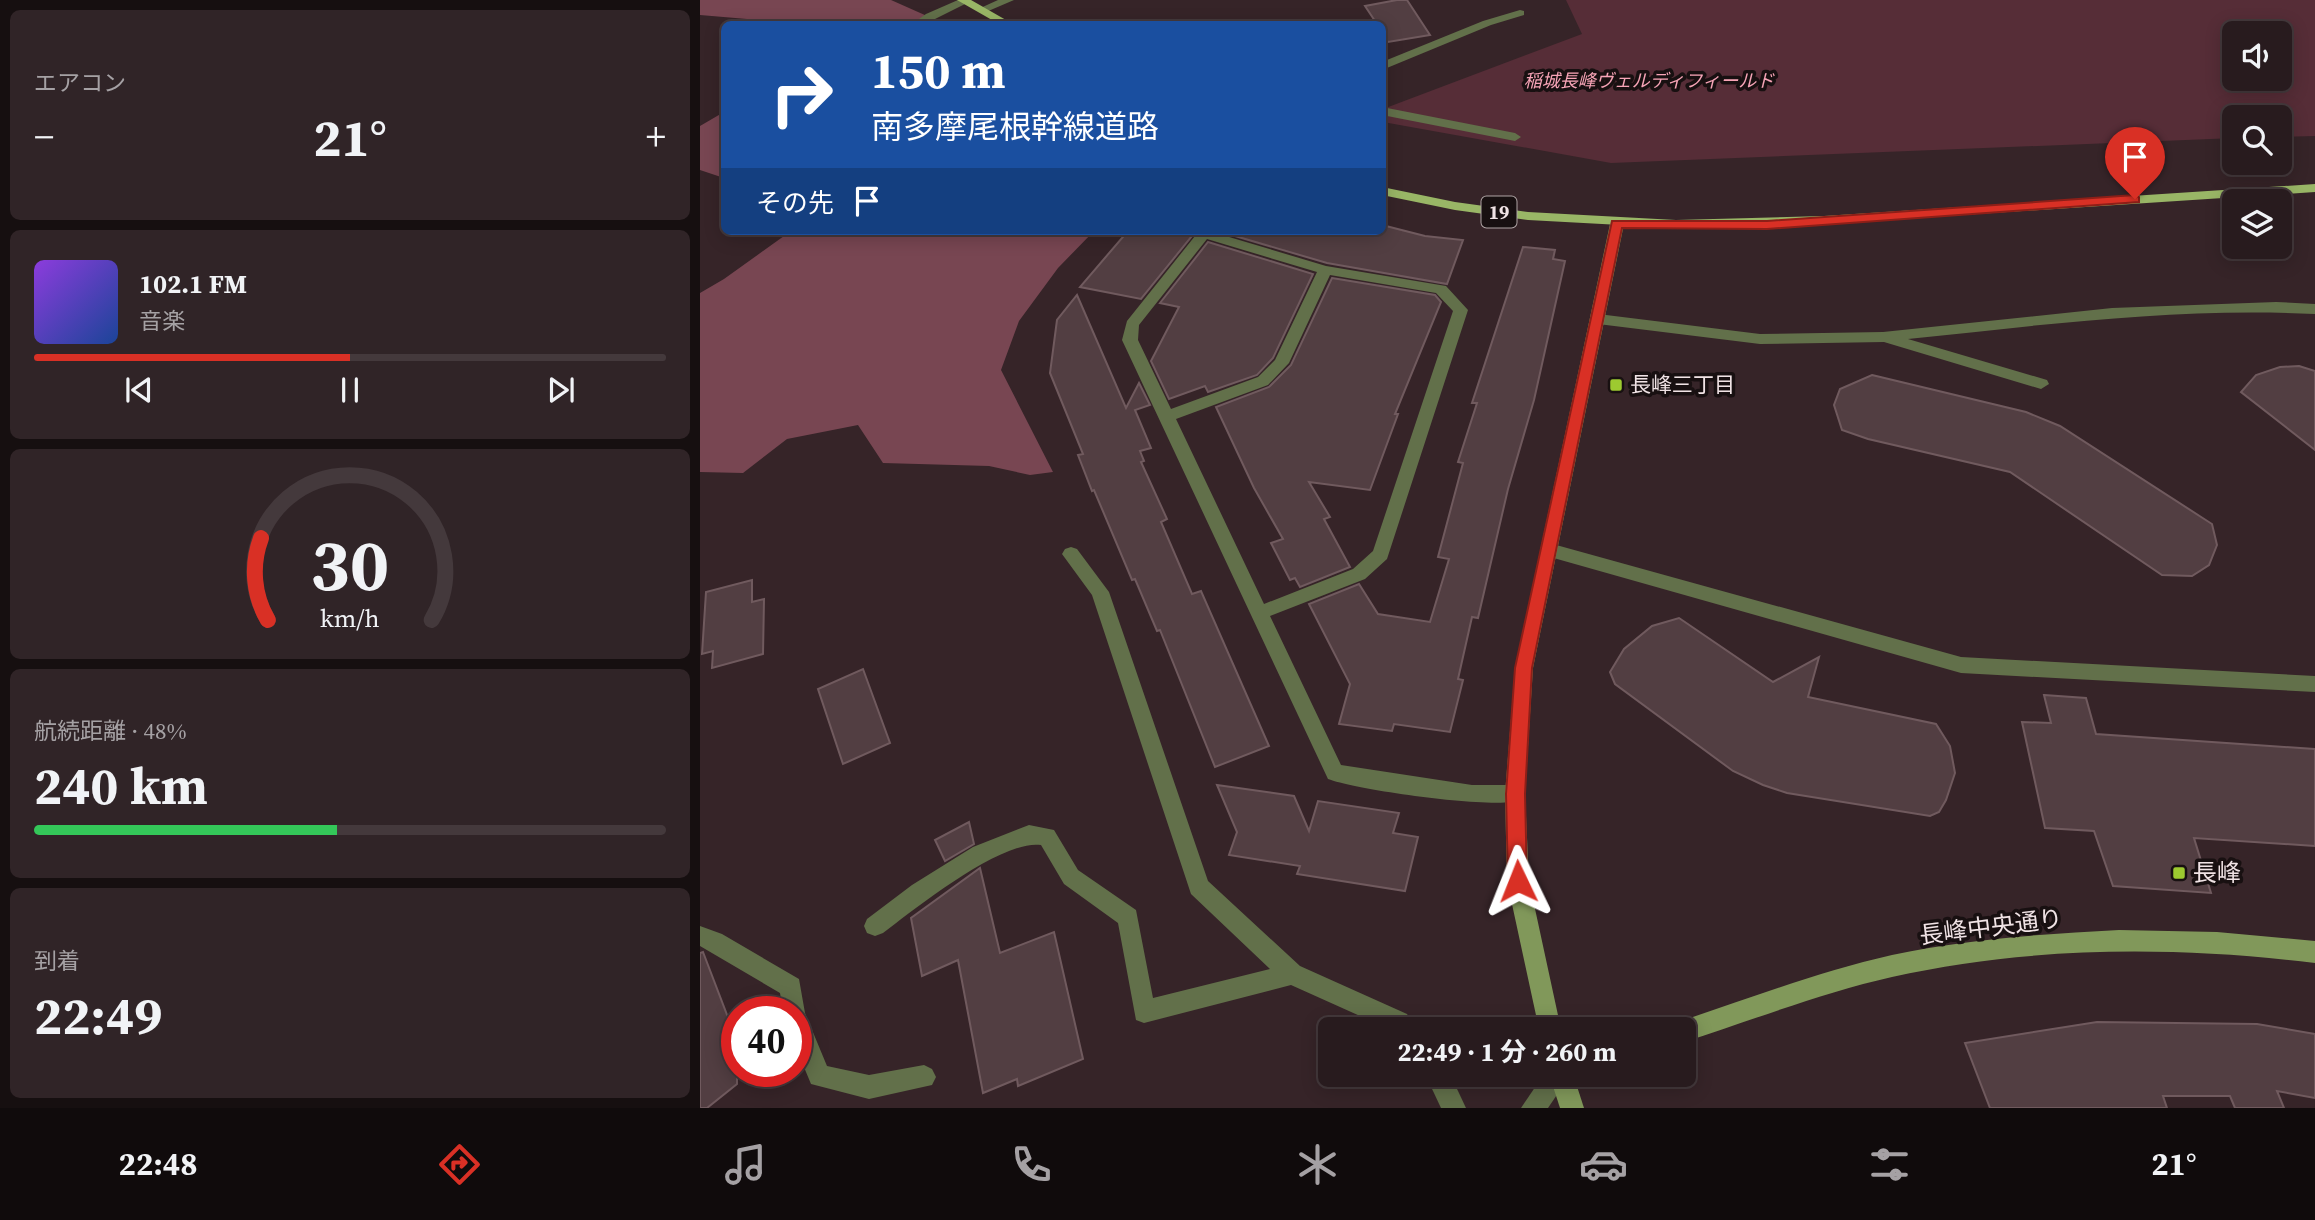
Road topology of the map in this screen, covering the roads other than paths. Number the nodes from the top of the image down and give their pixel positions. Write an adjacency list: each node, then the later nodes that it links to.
1 (964, 0): 3 (main road); 5 (street)
2 (1009, 0): 3 (street)
3 (982, 10): 6 (main road)
4 (1520, 13): 7 (street)
5 (922, 21)
6 (1002, 21)
7 (1386, 65)
8 (1386, 112): 9 (street)
9 (1515, 137)
10 (2315, 188): 12 (main road, 19)
11 (1386, 192): 12 (main road, 19)
12 (1616, 224): 17 (street)
13 (1203, 235): 20 (street)
14 (1207, 235): 15 (street)
15 (1325, 270): 20 (street); 23 (street)
16 (2315, 309): 18 (street)
17 (1598, 319): 18 (street); 21 (street)
18 (1883, 337): 19 (street)
19 (2041, 384)
20 (1166, 416): 23 (street)
21 (1549, 550): 24 (street); 25 (street)
22 (1071, 554): 29 (street)
23 (1259, 613): 25 (street)
24 (2315, 684)
25 (1516, 794): 32 (street)
26 (875, 926): 29 (street)
27 (700, 936): 30 (street)
28 (2315, 952): 33 (street, 長峰中央通り)
29 (1292, 974): 31 (street)
30 (791, 996)
31 (1388, 1017)
32 (1546, 1017)
33 (1696, 1027)
34 (812, 1059): 35 (street)
35 (924, 1077)
36 (1444, 1087): 39 (street)
37 (1550, 1087): 40 (street)
38 (1565, 1087): 41 (street)
39 (1454, 1108)
40 (1533, 1108)
41 (1572, 1108)

